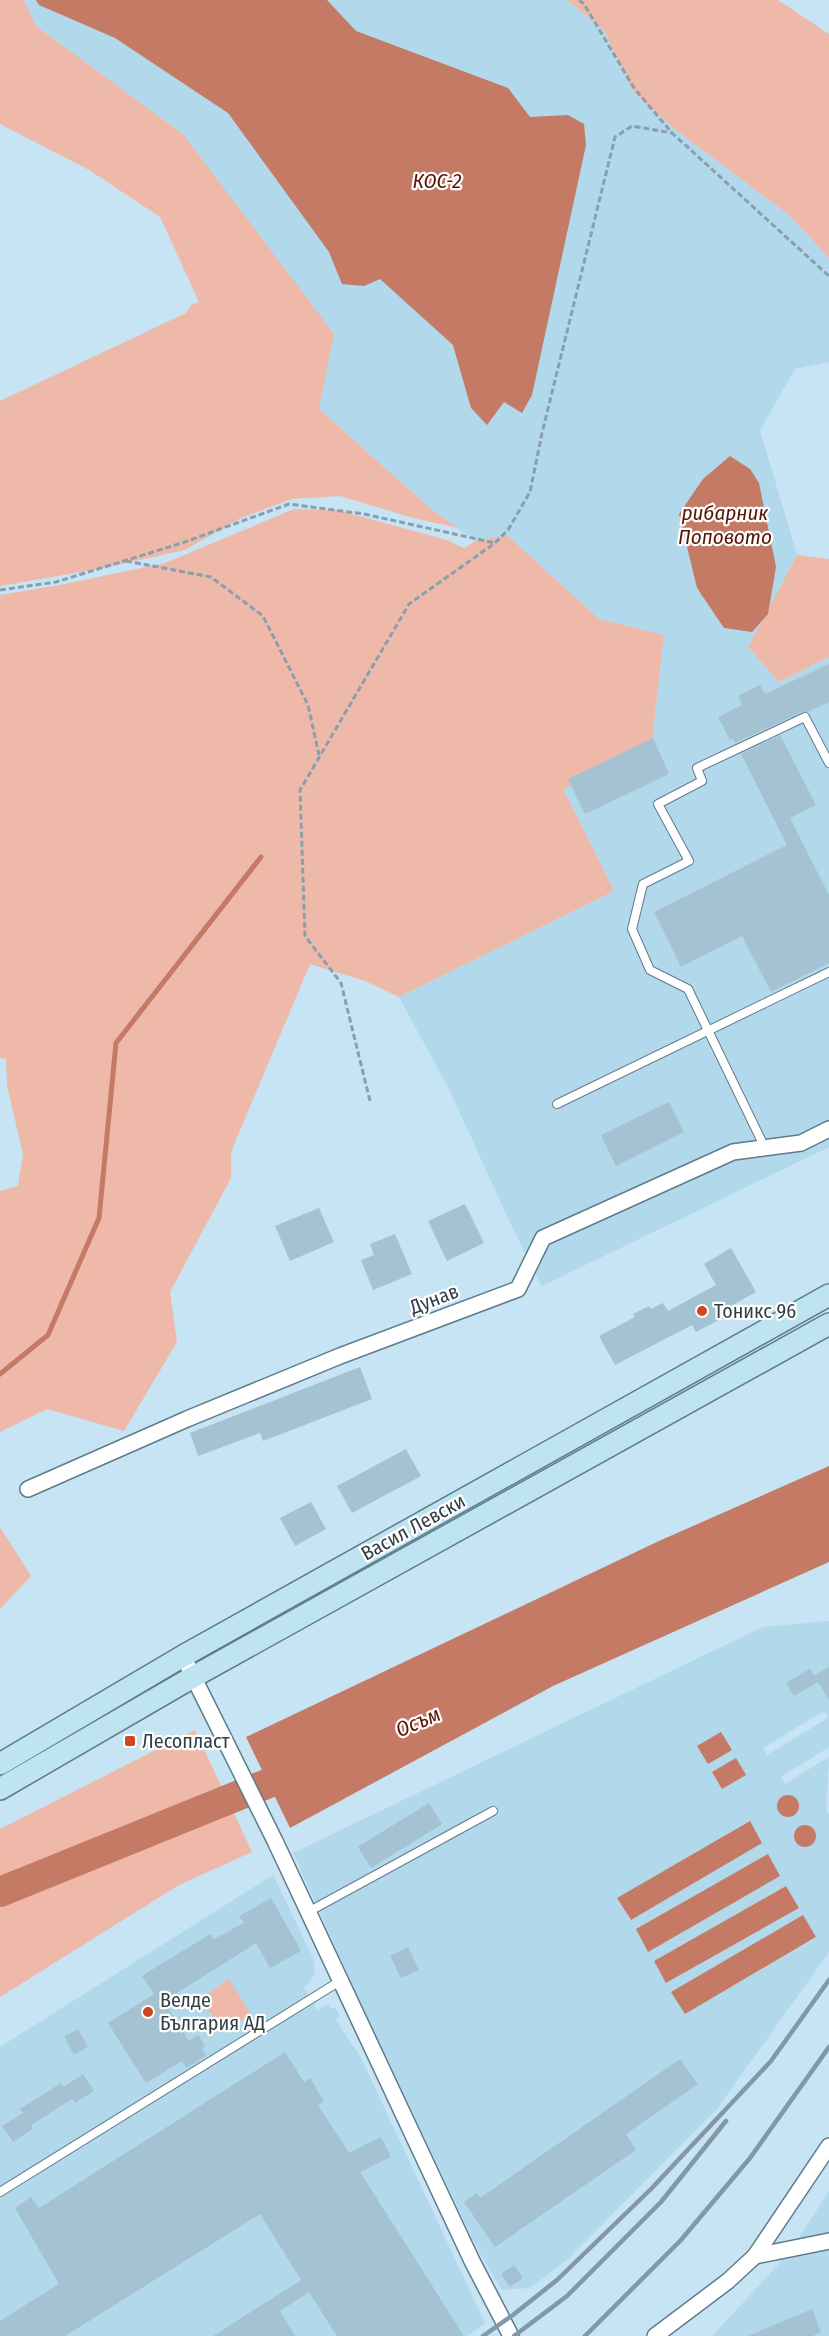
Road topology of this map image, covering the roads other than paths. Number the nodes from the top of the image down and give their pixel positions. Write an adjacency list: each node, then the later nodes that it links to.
1 (829, 763): 3 (lane)
2 (829, 972): 3 (lane)
3 (709, 1032): 4 (lane); 6 (lane)
4 (557, 1104)
5 (829, 1129): 6 (street, Дунав)
6 (765, 1148): 9 (street, Дунав)
7 (829, 1295): 10 (main road, Васил Левски)
8 (829, 1324): 11 (main road, Васил Левски)
9 (28, 1489)
10 (183, 1656): 11 (street); 12 (main road, Васил Левски)
11 (194, 1677): 13 (main road, Васил Левски); 15 (street)
12 (0, 1764)
13 (0, 1788)
14 (492, 1811): 15 (lane)
15 (308, 1912): 16 (street)
16 (340, 1981): 18 (lane); 21 (street)
17 (829, 2146): 20 (street)
18 (0, 2192)
19 (829, 2241): 20 (street)
20 (755, 2256): 22 (street)
21 (511, 2336)
22 (655, 2336)

